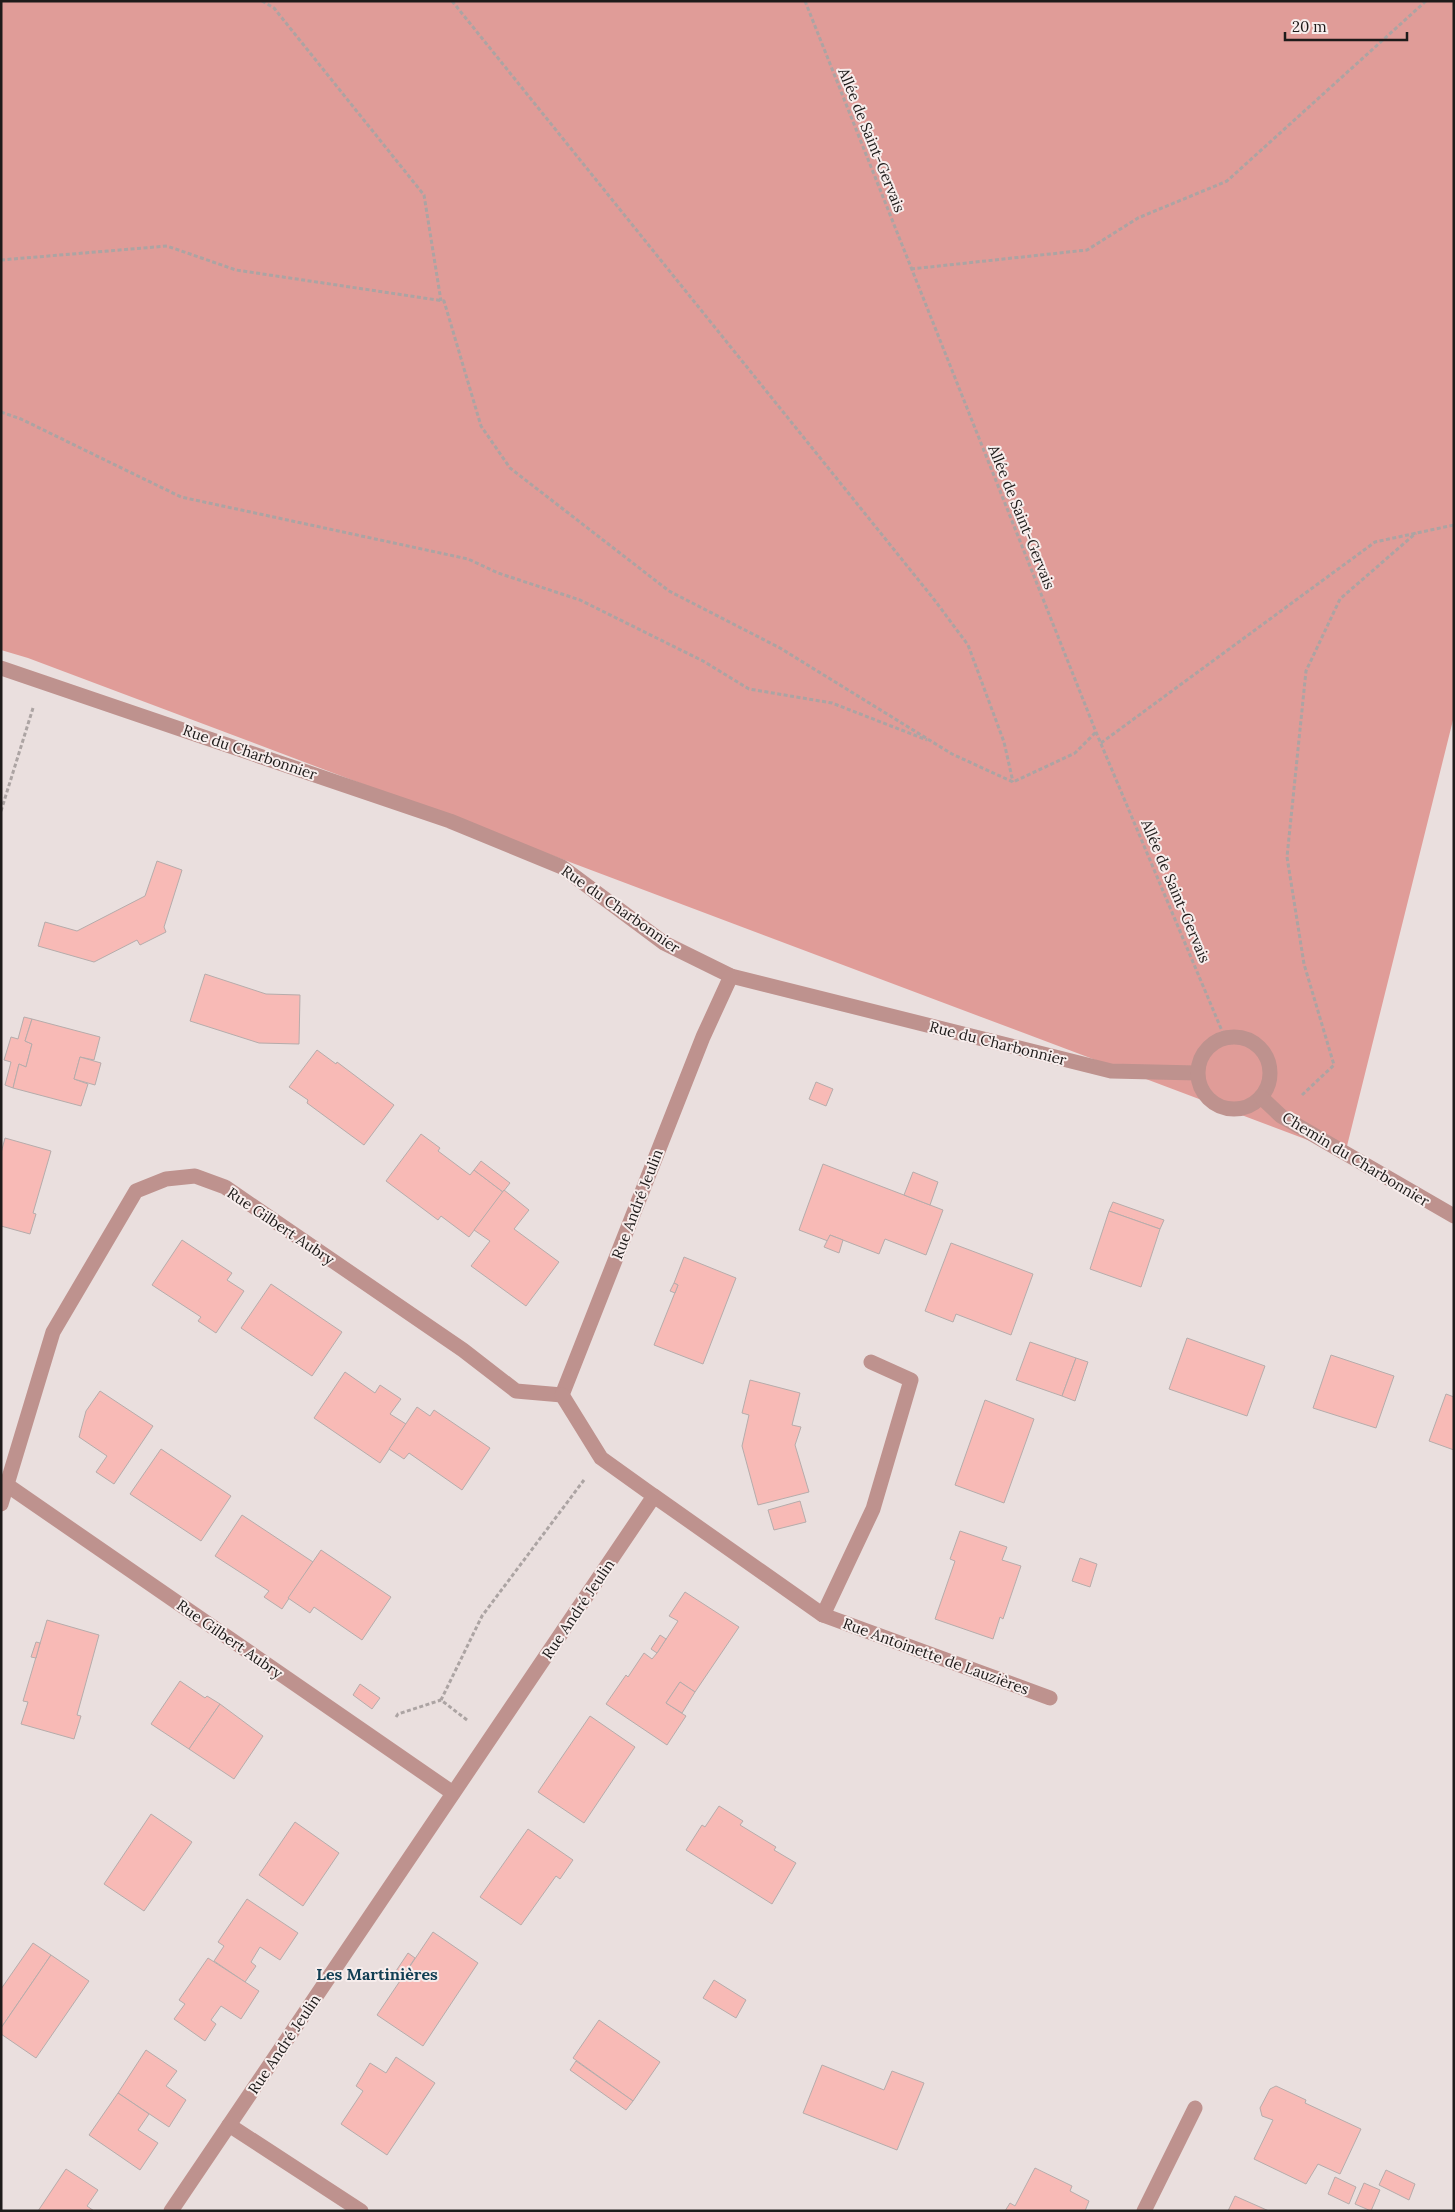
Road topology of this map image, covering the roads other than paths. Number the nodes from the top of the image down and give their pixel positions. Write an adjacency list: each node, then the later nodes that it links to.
1 (1, 668): 2 (street, Rue du Charbonnier)
2 (731, 976): 3 (street, Rue du Charbonnier); 7 (street, Rue André Jeulin)
3 (1198, 1073): 4 (street); 4 (street)
4 (1262, 1097): 5 (street, Chemin du Charbonnier)
5 (1454, 1216)
6 (871, 1362): 11 (street, Rue Antoinette de Lauzières)
7 (562, 1395): 8 (street, Rue Gilbert Aubry); 9 (street)
8 (7, 1485): 10 (street, Rue Gilbert Aubry); 13 (street, Rue Gilbert Aubry)
9 (654, 1496): 11 (street, Rue Antoinette de Lauzières); 13 (street, Rue André Jeulin)
10 (1, 1504)
11 (823, 1615): 12 (street, Rue Antoinette de Lauzières)
12 (1050, 1698)
13 (453, 1793): 15 (street, Rue André Jeulin)
14 (1195, 2108): 18 (street)
15 (228, 2125): 16 (street, Rue André Jeulin); 17 (street)
16 (171, 2211)
17 (361, 2211)
18 (1144, 2211)

